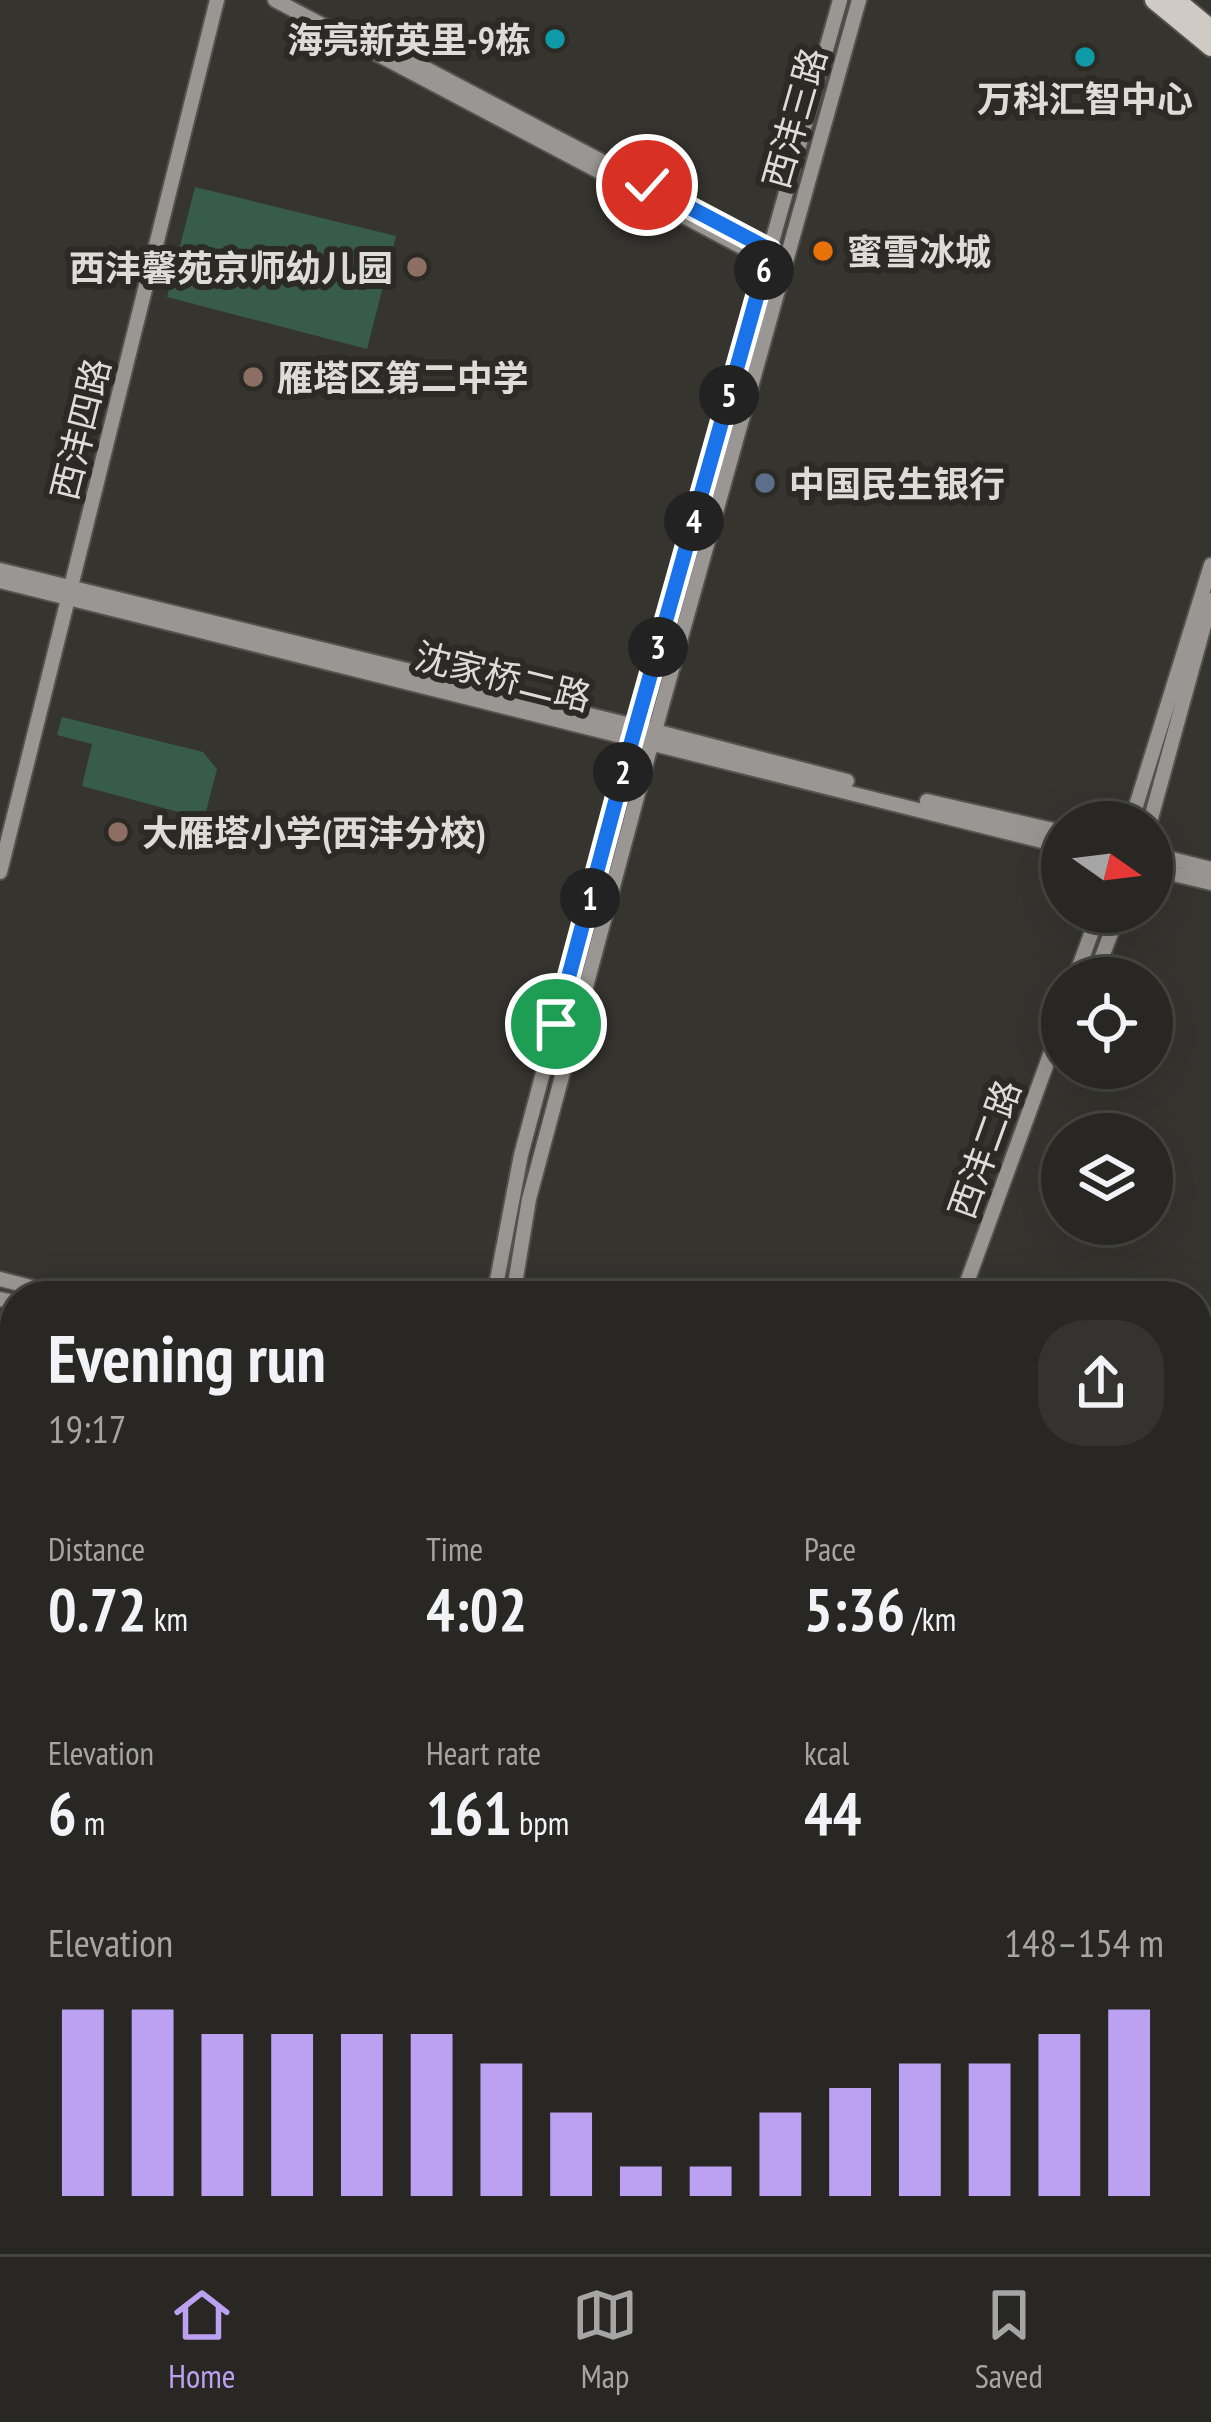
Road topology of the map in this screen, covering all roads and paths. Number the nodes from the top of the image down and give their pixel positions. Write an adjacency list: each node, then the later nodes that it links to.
1 (217, 0): 15 (street, 西沣四路)
2 (275, 0): 10 (street)
3 (294, 0): 10 (street)
4 (840, 0): 10 (street, 西沣三路)
5 (859, 0): 11 (street, 西沣三路)
6 (1154, 0): 9 (highway)
7 (1176, 0): 8 (highway)
8 (1211, 29)
9 (1211, 47)
10 (769, 255): 11 (street); 17 (street, 西沣三路)
11 (785, 264): 18 (street, 西沣三路)
12 (1211, 566): 19 (street)
13 (0, 570): 15 (street, 沈家桥二路)
14 (0, 581): 15 (street, 沈家桥二路)
15 (70, 593): 17 (street, 沈家桥二路); 25 (street, 西沣四路)
16 (1211, 600): 20 (street)
17 (634, 733): 18 (street, 沈家桥二路); 30 (street, 西沣三路)
18 (652, 738): 21 (street, 沈家桥二路); 22 (street, 沈家桥二路); 31 (street, 西沣三路)
19 (1138, 801)
20 (1156, 801)
21 (1041, 827)
22 (1041, 841)
23 (1173, 859): 24 (street)
24 (1211, 868)
25 (0, 872)
26 (1173, 873): 27 (street)
27 (1211, 883)
28 (1041, 1082): 32 (street, 西沣二路)
29 (1046, 1089): 33 (street, 西沣二路)
30 (497, 1281)
31 (515, 1281)
32 (971, 1281)
33 (972, 1281)

